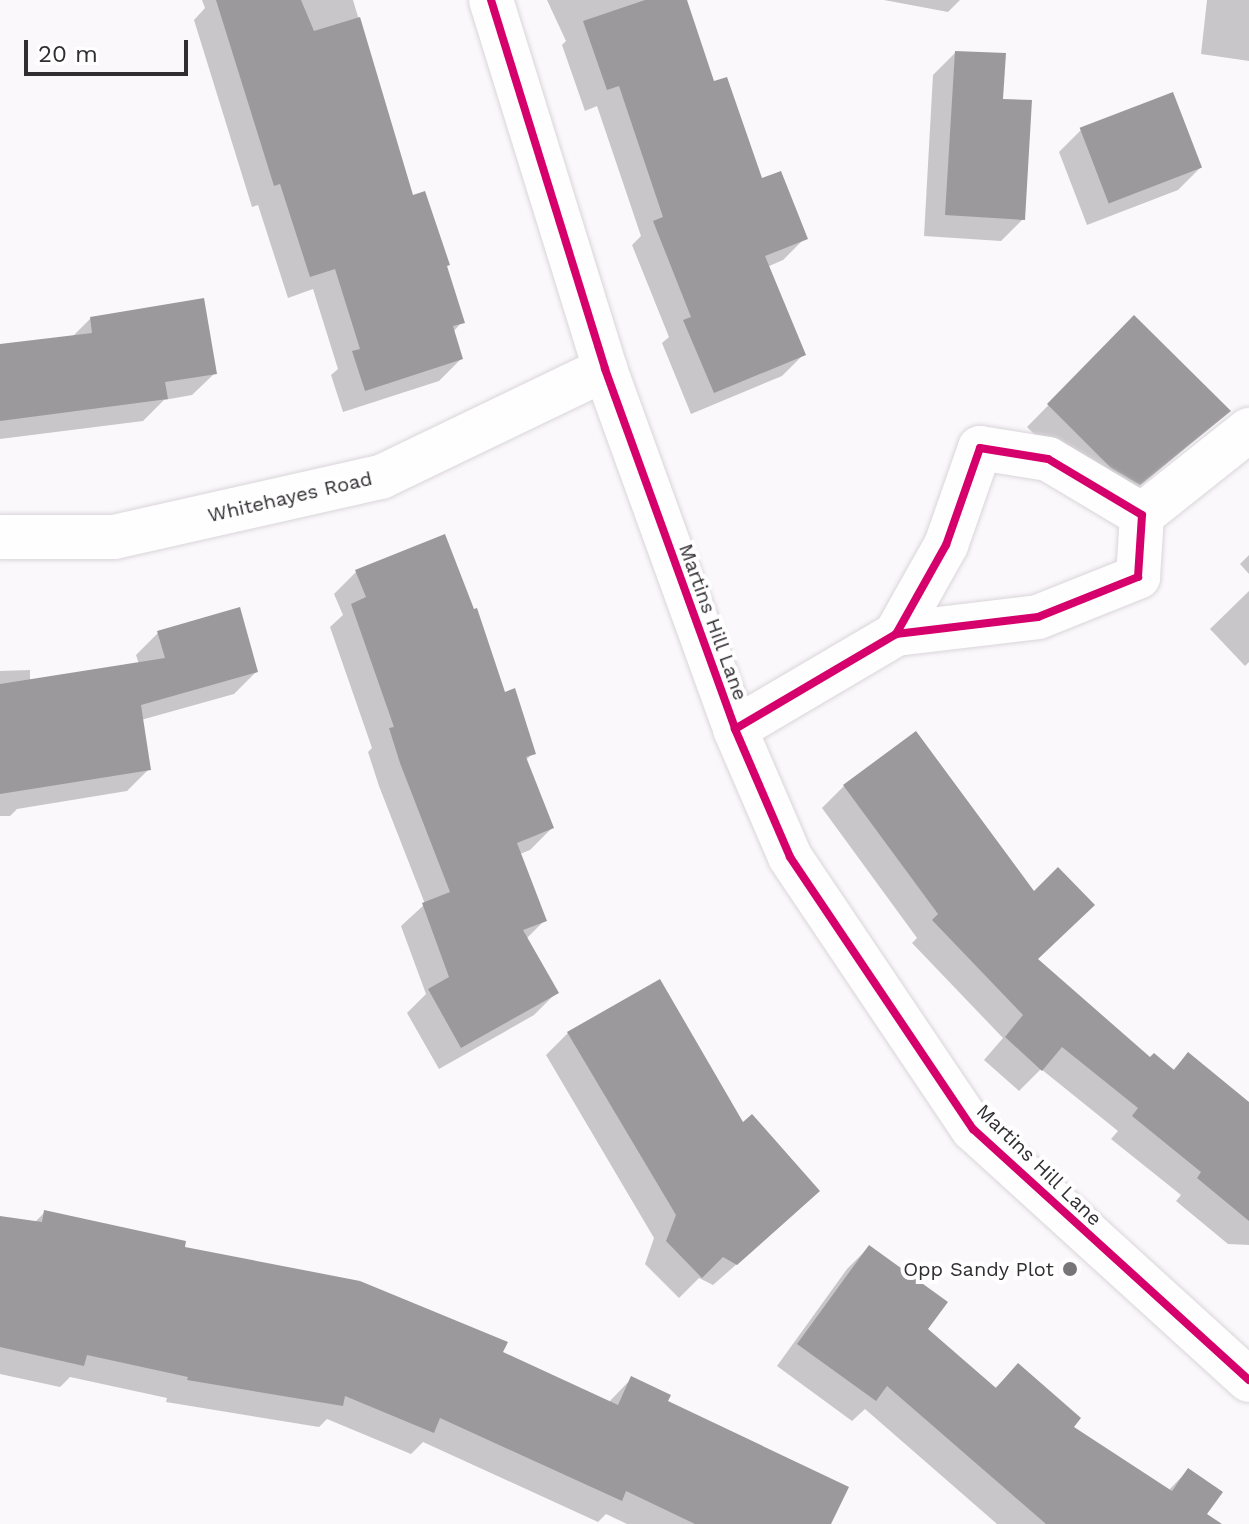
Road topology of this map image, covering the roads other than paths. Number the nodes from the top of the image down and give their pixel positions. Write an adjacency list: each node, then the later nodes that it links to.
1 (491, 0): 2 (street, Martins Hill Lane)
2 (605, 369): 5 (street, Whitehayes Road); 7 (street, Martins Hill Lane)
3 (1249, 430): 4 (street)
4 (1142, 515): 6 (street); 6 (street)
5 (0, 537)
6 (896, 634): 7 (street)
7 (735, 729): 8 (street, Martins Hill Lane)
8 (1249, 1380)

